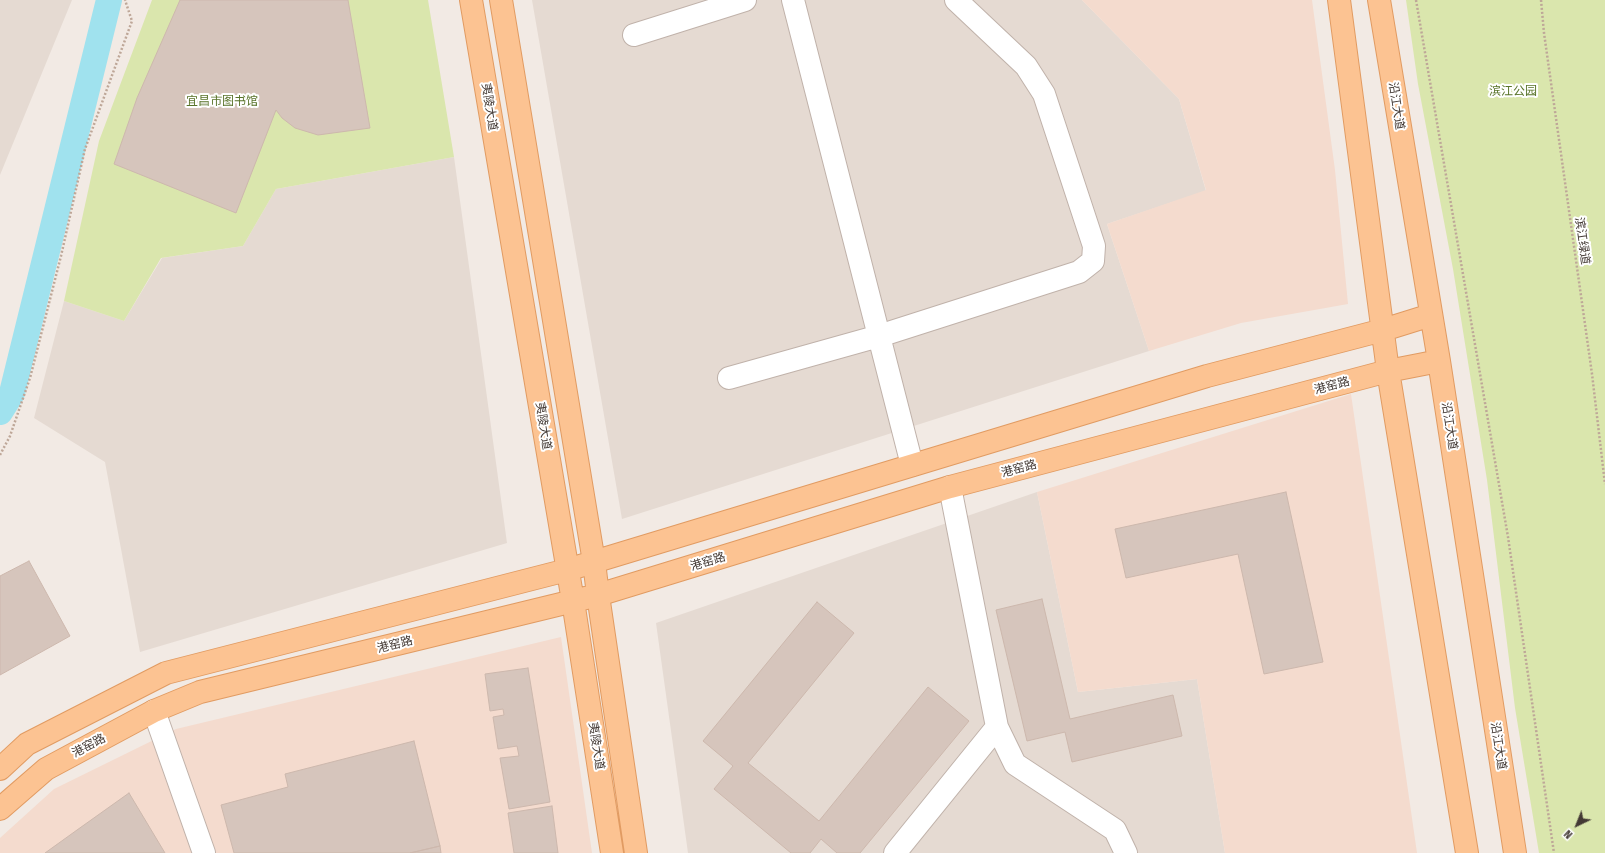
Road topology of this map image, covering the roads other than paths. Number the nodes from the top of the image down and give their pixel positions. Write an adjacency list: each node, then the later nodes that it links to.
1 (471, 0): 18 (main road, 夷陵大道)
2 (501, 0): 17 (main road, 夷陵大道)
3 (745, 0): 8 (lane)
4 (794, 0): 11 (lane)
5 (956, 0): 11 (lane)
6 (1338, 0): 10 (main road)
7 (1379, 0): 9 (main road, 沿江大道)
8 (634, 35)
9 (1431, 315): 10 (main road); 12 (main road, 沿江大道)
10 (1383, 330): 13 (main road); 15 (main road)
11 (879, 336): 14 (lane); 15 (lane)
12 (1439, 361): 13 (main road, 港窑路); 31 (main road, 沿江大道)
13 (1388, 371): 16 (main road, 港窑路); 30 (main road)
14 (729, 378)
15 (912, 465): 17 (main road)
16 (950, 487): 19 (main road, 港窑路); 22 (lane)
17 (594, 562): 18 (main road); 19 (main road, 夷陵大道)
18 (567, 570): 20 (main road, 夷陵大道); 23 (main road)
19 (598, 595): 20 (main road, 港窑路); 27 (main road, 夷陵大道)
20 (573, 601): 21 (main road, 港窑路); 26 (main road, 夷陵大道)
21 (154, 711): 24 (main road, 港窑路); 25 (lane)
22 (997, 727): 28 (lane); 29 (lane)
23 (0, 769)
24 (0, 809)
25 (204, 853)
26 (612, 853)
27 (636, 853)
28 (896, 853)
29 (1126, 853)
30 (1467, 853)
31 (1515, 853)

